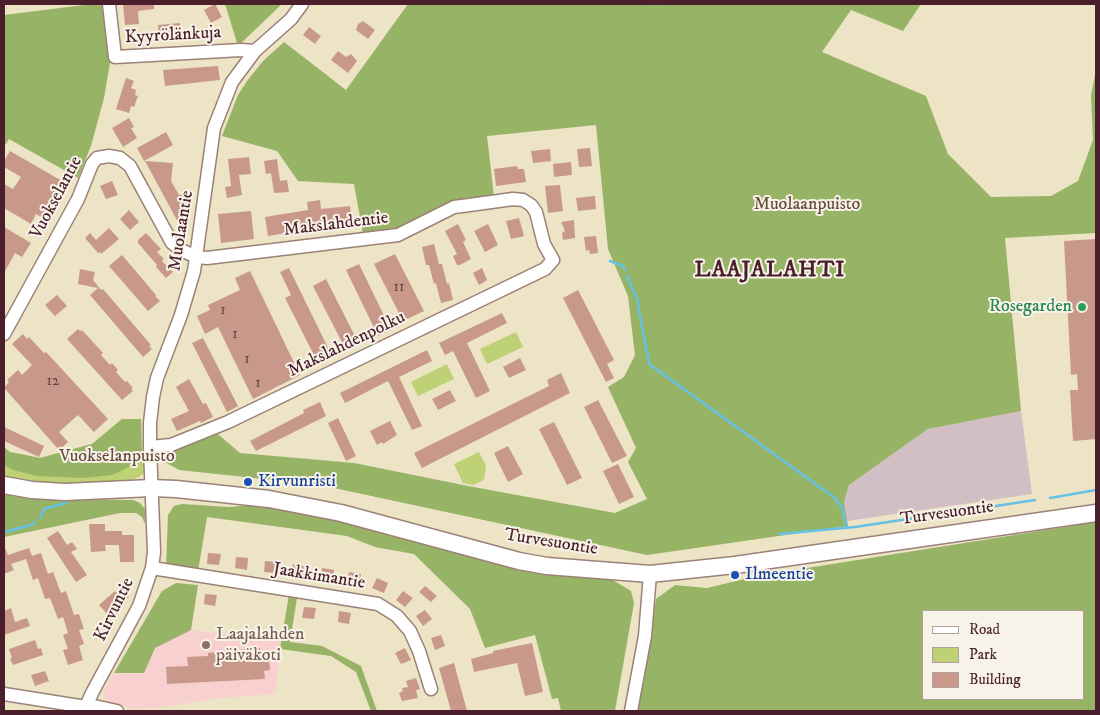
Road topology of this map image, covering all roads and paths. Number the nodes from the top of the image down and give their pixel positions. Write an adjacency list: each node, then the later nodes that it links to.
1 (109, 4): 3 (street, Kyyrölänkuja)
2 (302, 4): 3 (street, Muolaantie)
3 (255, 51): 4 (street, Muolaantie)
4 (197, 257): 5 (street, Makslahdentie); 6 (street, Vuokselantie); 7 (street, Muolaantie)
5 (553, 260): 7 (street, Makslahdenpolku)
6 (4, 334)
7 (150, 447): 9 (street, Muolaantie)
8 (4, 485): 9 (main road, Turvesuontie)
9 (151, 488): 11 (street, Kirvuntie); 12 (main road, Turvesuontie)
10 (1096, 513): 12 (main road, Turvesuontie)
11 (152, 568): 13 (street, Jaakkimantie); 15 (street, Kirvuntie)
12 (650, 574): 17 (street)
13 (430, 689)
14 (4, 694): 15 (street)
15 (85, 709): 16 (street)
16 (117, 711)
17 (631, 711)

